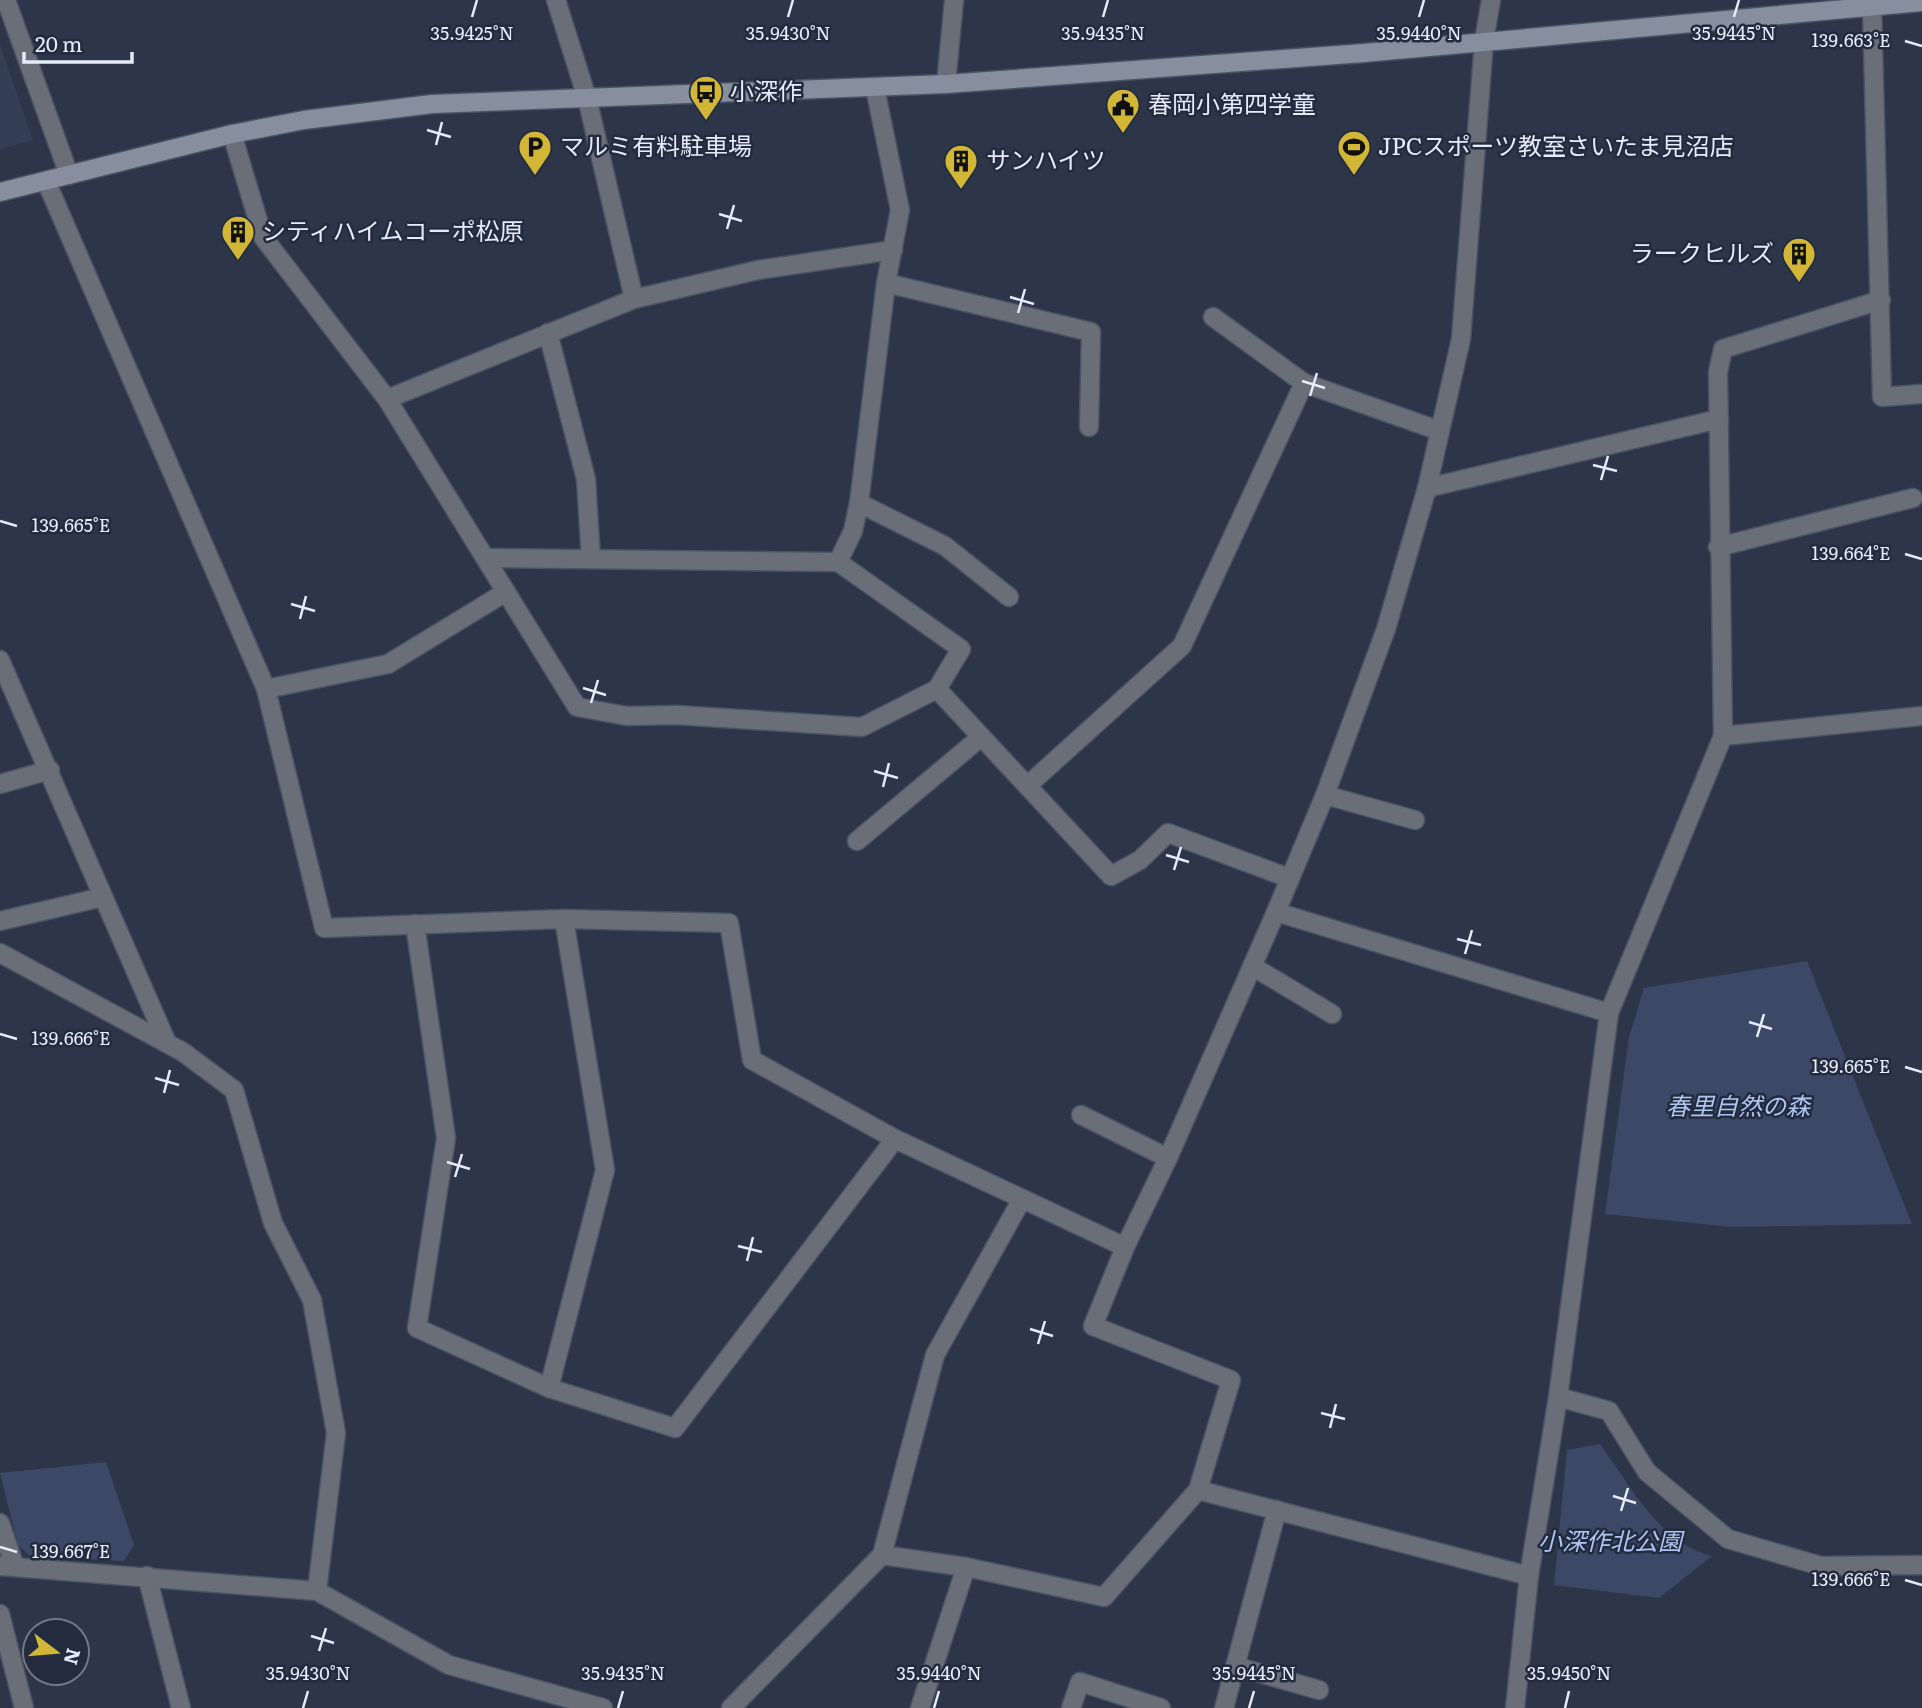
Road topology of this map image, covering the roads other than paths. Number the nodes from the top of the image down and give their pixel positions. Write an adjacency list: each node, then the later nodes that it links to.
1 (6, 0): 12 (street)
2 (556, 0): 10 (street)
3 (954, 0): 8 (street)
4 (1491, 0): 7 (street)
5 (1922, 2): 6 (main road)
6 (1872, 6): 7 (main road); 18 (street)
7 (1484, 41): 8 (main road); 26 (street)
8 (946, 84): 9 (main road)
9 (875, 88): 10 (main road); 15 (street)
10 (587, 98): 11 (main road); 17 (street)
11 (233, 134): 12 (main road); 23 (street)
12 (69, 175): 13 (main road)
13 (46, 181): 14 (main road); 37 (street)
14 (0, 192)
15 (893, 250): 16 (street); 17 (street)
16 (886, 283): 25 (street); 29 (street)
17 (634, 299): 20 (street)
18 (1881, 300): 22 (street); 24 (street)
19 (1213, 317): 21 (street)
20 (548, 333): 23 (street); 32 (street)
21 (1304, 383): 26 (street); 44 (street)
22 (1922, 394)
23 (387, 400): 31 (street)
24 (1719, 419): 27 (street); 30 (street)
25 (1089, 427)
26 (1440, 432): 27 (street)
27 (1427, 488): 45 (street)
28 (1913, 498): 30 (street)
29 (859, 503): 33 (street); 35 (street)
30 (1718, 547): 40 (street)
31 (486, 558): 32 (street); 34 (street)
32 (591, 559): 33 (street)
33 (838, 562): 38 (street)
34 (506, 592): 37 (street); 38 (street)
35 (1009, 597)
36 (2, 668): 42 (street)
37 (266, 689): 53 (street)
38 (937, 690): 41 (street)
39 (1922, 716): 40 (street)
40 (1723, 736): 56 (street)
41 (981, 737): 44 (street); 47 (street)
42 (50, 769): 43 (street); 49 (street)
43 (0, 784)
44 (1027, 786): 48 (street)
45 (1325, 794): 46 (street); 48 (street)
46 (1415, 821)
47 (858, 841)
48 (1289, 878): 50 (street)
49 (103, 897): 52 (street); 58 (street)
50 (1276, 912): 55 (street); 56 (street)
51 (564, 919): 53 (street); 60 (street); 64 (street)
52 (0, 921)
53 (415, 925): 64 (street)
54 (0, 953): 58 (street)
55 (1252, 966): 57 (street); 61 (street)
56 (1609, 1013): 65 (street)
57 (1332, 1014)
58 (167, 1043): 75 (street)
59 (1081, 1115): 61 (street)
60 (895, 1139): 62 (street); 64 (street)
61 (1168, 1158): 63 (street)
62 (1022, 1199): 63 (street); 69 (street)
63 (1125, 1247): 66 (street)
64 (549, 1388)
65 (1559, 1397): 70 (street); 74 (street)
66 (1198, 1490): 67 (street); 72 (street)
67 (1277, 1510): 74 (street); 77 (street)
68 (0, 1522): 71 (street)
69 (883, 1555): 72 (street); 79 (street)
70 (1922, 1565)
71 (7, 1566): 73 (street)
72 (966, 1567): 84 (street)
73 (147, 1576): 75 (street); 81 (street)
74 (1529, 1576): 88 (street)
75 (317, 1591): 82 (street)
76 (0, 1614): 80 (street)
77 (1235, 1666): 78 (street); 87 (street)
78 (1319, 1690)
79 (733, 1706): 83 (street)
80 (24, 1708)
81 (181, 1708)
82 (603, 1708)
83 (755, 1708)
84 (920, 1708)
85 (1072, 1708): 86 (street)
86 (1161, 1708)
87 (1224, 1708)
88 (1515, 1708)

